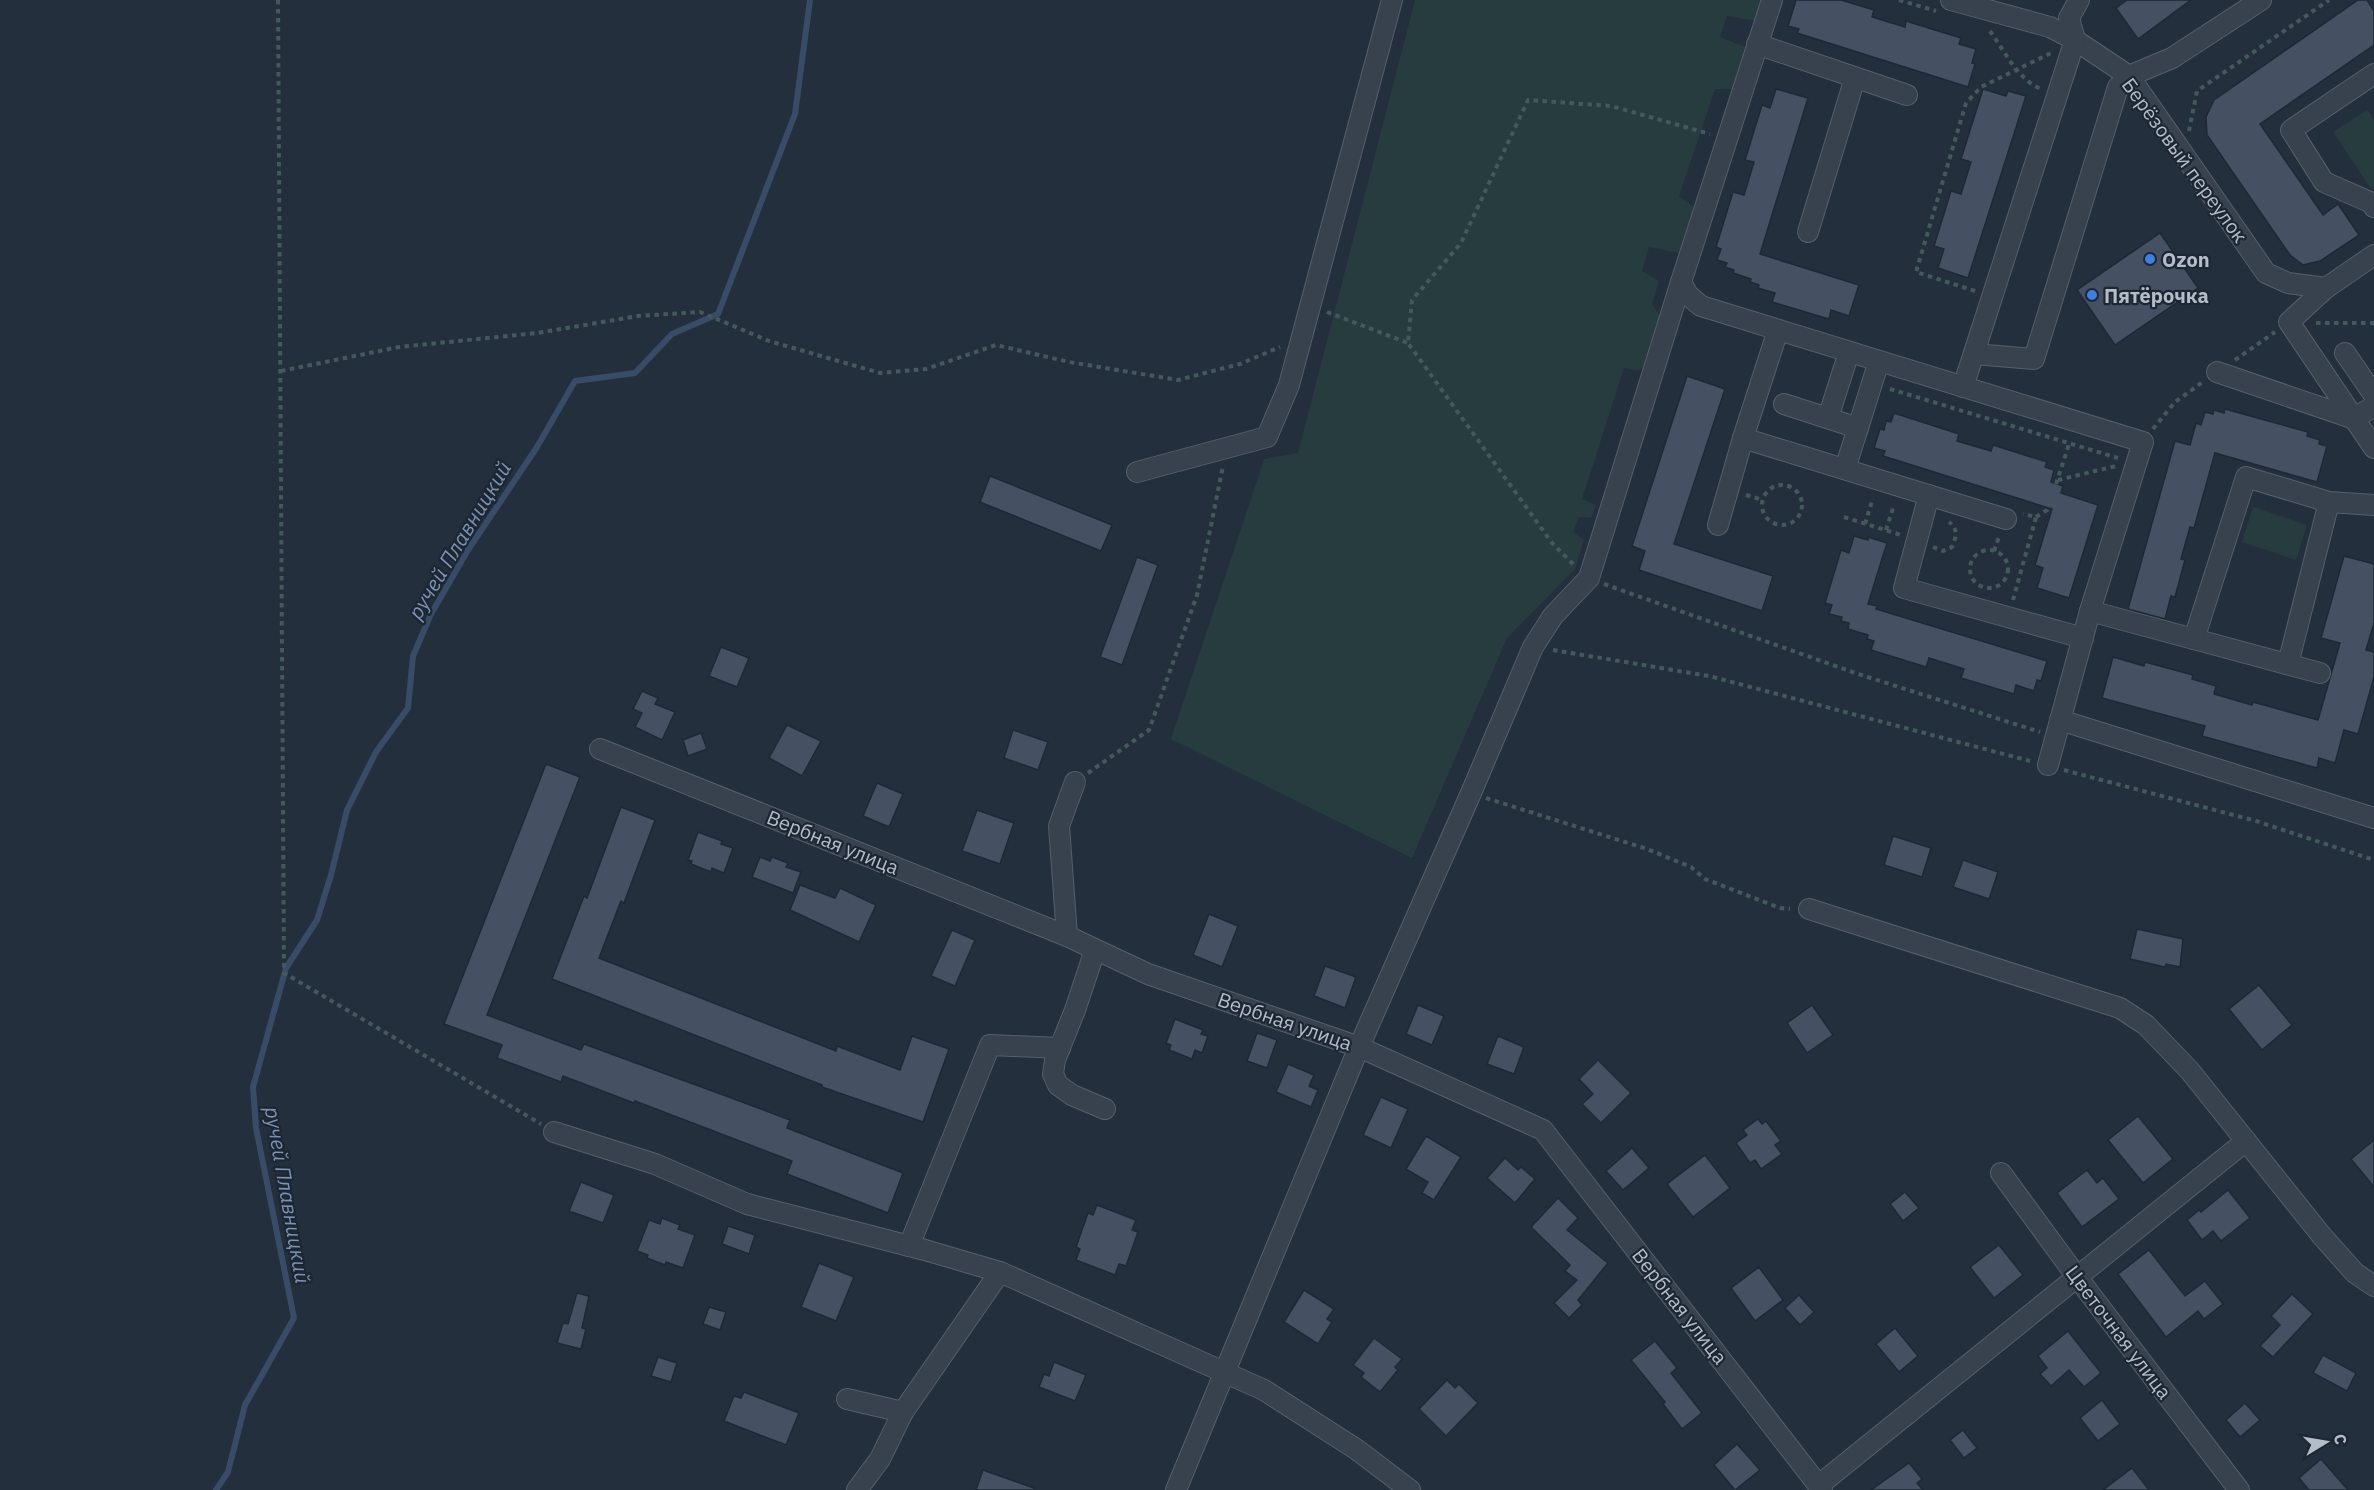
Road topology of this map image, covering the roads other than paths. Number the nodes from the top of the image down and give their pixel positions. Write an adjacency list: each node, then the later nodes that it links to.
1 (1392, 0): 33 (street)
2 (1772, 0): 6 (street)
3 (1951, 0): 7 (street, Берёзовый переулок)
4 (2079, 0): 7 (street)
5 (2261, 0): 9 (street)
6 (1757, 44): 10 (street); 15 (street)
7 (2067, 45): 9 (street, Берёзовый переулок); 19 (street)
8 (2374, 74): 12 (street)
9 (2129, 76): 16 (street, Берёзовый переулок); 19 (street)
10 (1855, 78): 11 (street); 13 (street)
11 (1906, 95)
12 (2374, 207)
13 (1809, 232)
14 (2374, 255): 16 (street)
15 (1681, 282): 17 (street); 52 (street)
16 (2326, 288): 28 (street)
17 (1778, 330): 18 (street); 30 (street)
18 (1849, 352): 21 (street); 27 (street)
19 (1974, 354): 23 (street)
20 (2345, 354): 24 (street)
21 (1880, 361): 23 (street); 29 (street)
22 (2217, 372): 28 (street)
23 (1963, 387): 39 (street)
24 (2374, 395)
25 (1784, 404): 27 (street)
26 (2374, 407): 28 (street)
27 (1828, 418): 29 (street)
28 (2352, 418): 31 (street)
29 (1858, 428): 32 (street)
30 (1743, 438): 32 (street); 38 (street)
31 (2374, 448)
32 (1845, 469): 34 (street)
33 (1137, 472)
34 (1929, 495): 37 (street); 40 (street)
35 (2329, 502): 36 (street); 41 (street); 42 (street)
36 (2374, 505)
37 (2012, 516)
38 (1719, 525)
39 (2090, 611): 40 (street); 41 (street)
40 (2083, 638): 44 (street)
41 (2194, 639): 42 (street)
42 (2288, 664): 43 (street)
43 (2320, 673)
44 (2058, 728): 46 (street); 48 (street)
45 (600, 749): 50 (street, Вербная улица)
46 (2048, 765)
47 (1075, 782): 50 (street)
48 (2374, 818)
49 (1809, 909): 56 (street)
50 (1067, 936): 51 (street, Вербная улица)
51 (1095, 950): 52 (street, Вербная улица); 53 (street)
52 (1359, 1047): 62 (street); 65 (street, Вербная улица)
53 (1060, 1048): 54 (street); 58 (street)
54 (1105, 1109)
55 (554, 1132): 58 (street)
56 (2246, 1141): 60 (street); 61 (street)
57 (2001, 1173): 60 (street, Цветочная улица)
58 (909, 1246): 59 (street)
59 (1000, 1272): 62 (street); 64 (street)
60 (2077, 1277): 65 (street); 69 (street, Цветочная улица)
61 (2374, 1286)
62 (1223, 1372): 67 (street); 68 (street)
63 (847, 1399): 64 (street)
64 (903, 1412): 66 (street)
65 (1821, 1488)
66 (857, 1490)
67 (1176, 1490)
68 (1410, 1490)
69 (2239, 1490)

